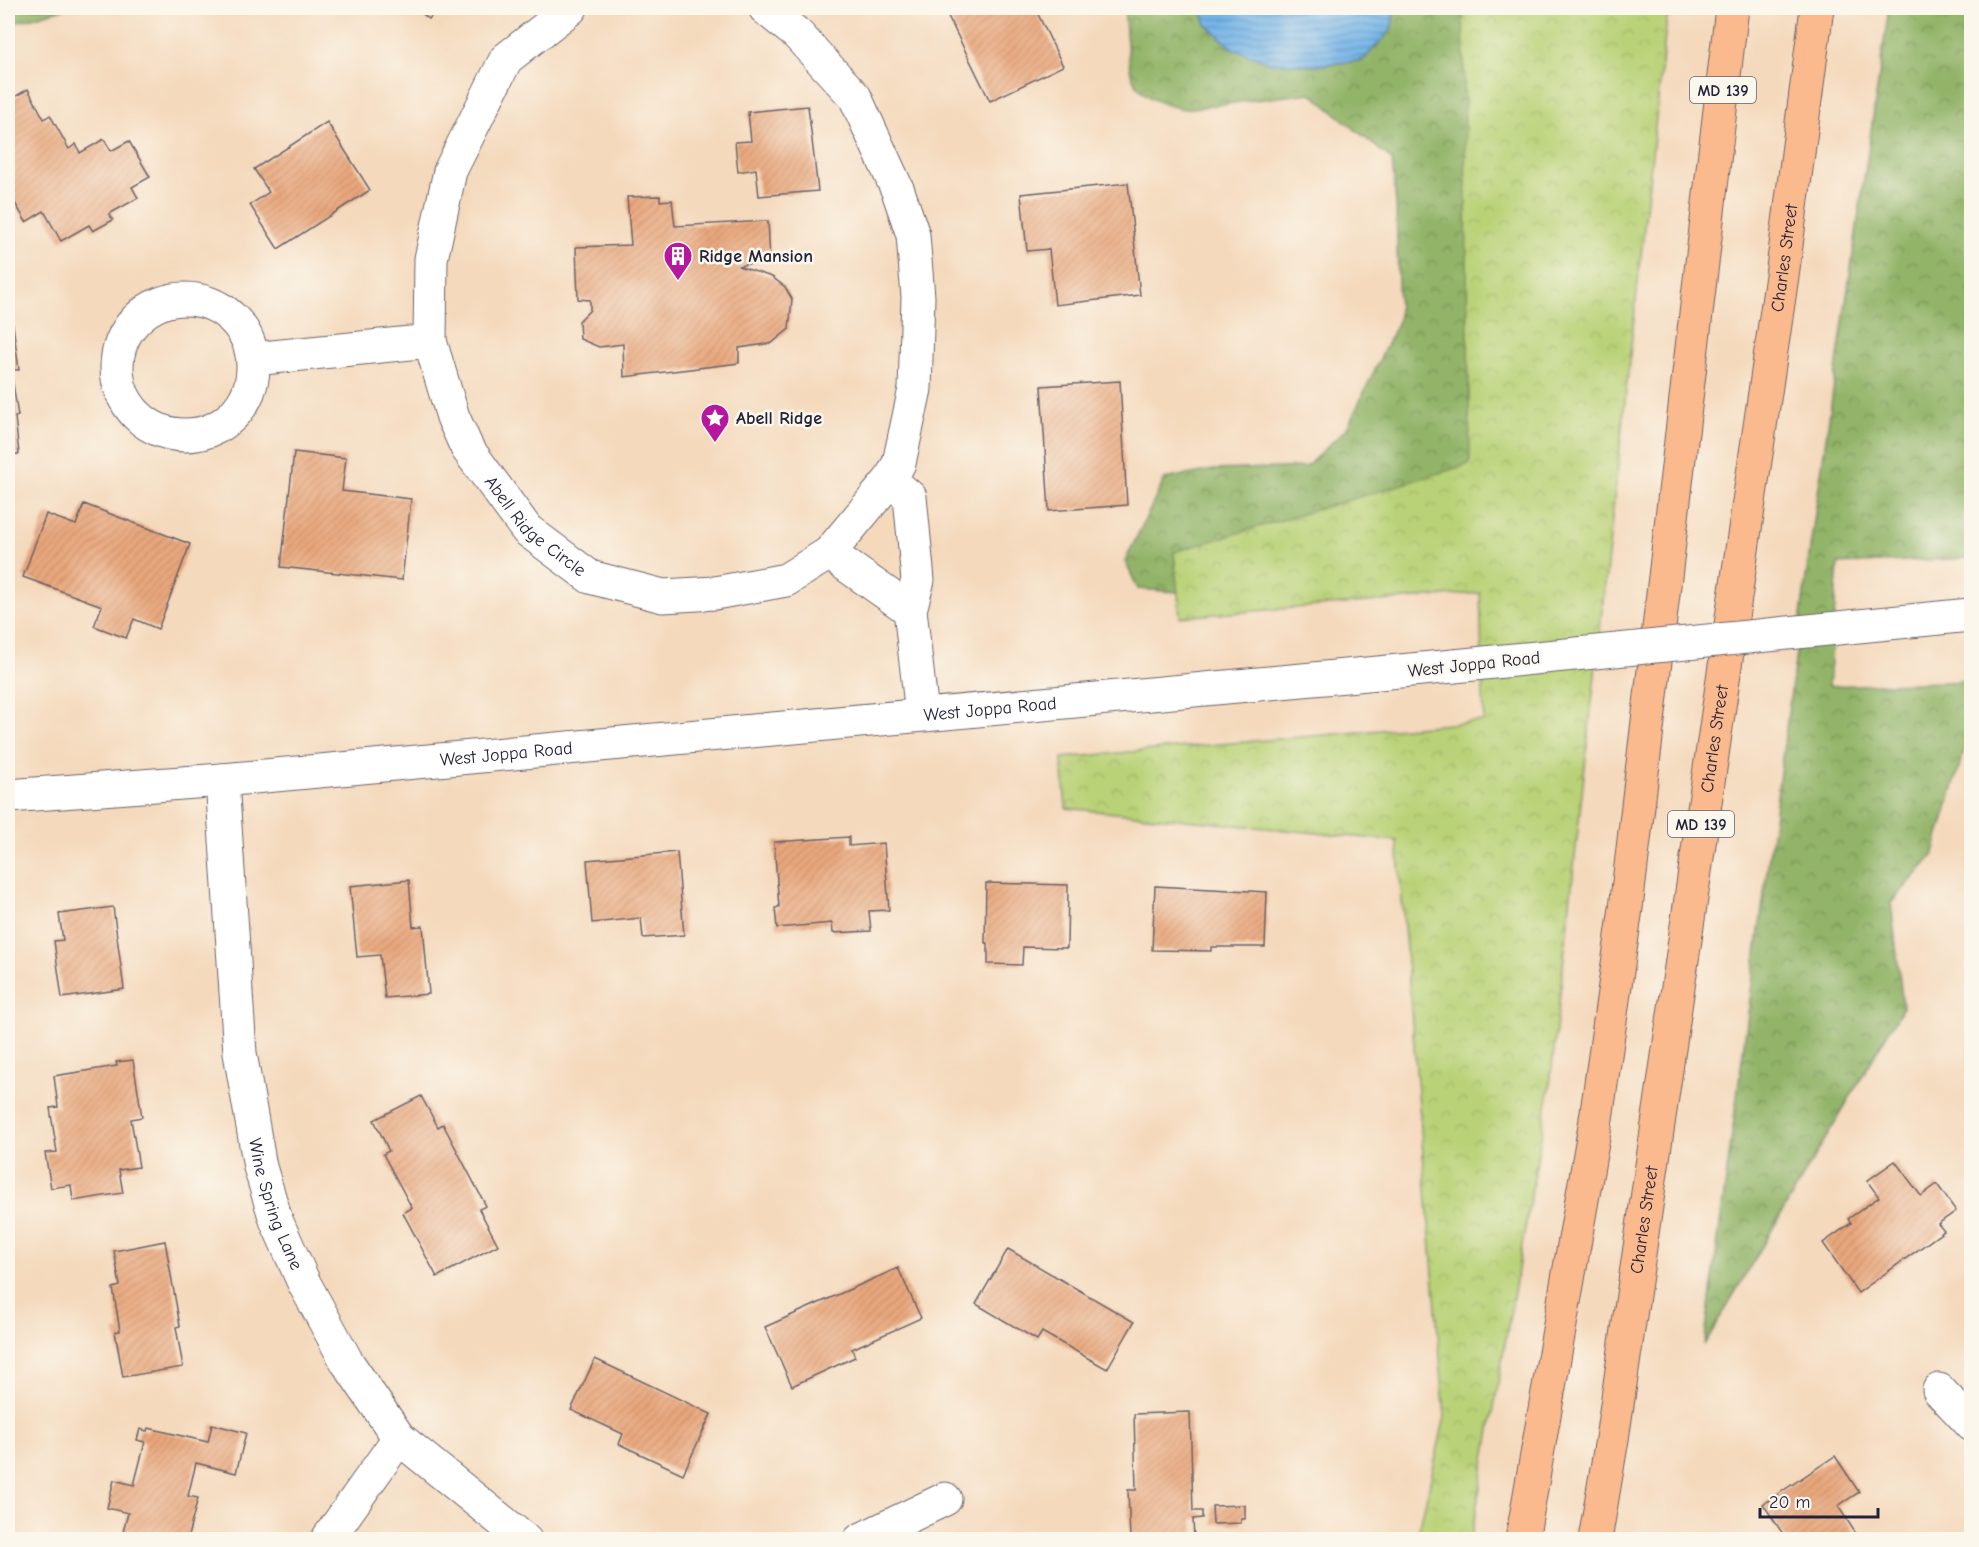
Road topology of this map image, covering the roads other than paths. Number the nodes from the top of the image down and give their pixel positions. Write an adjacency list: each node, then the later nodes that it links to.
1 (571, 8): 5 (street, Abell Ridge Circle)
2 (765, 8): 7 (street, Abell Ridge Circle)
3 (1732, 8): 21 (main road, MD 139)
4 (1817, 8): 22 (main road, Charles Street / MD 139)
5 (430, 341): 6 (street); 8 (street, Abell Ridge Circle)
6 (253, 359): 6 (street)
7 (890, 480): 8 (street, Abell Ridge Circle); 9 (street)
8 (829, 553): 9 (street)
9 (910, 609): 11 (street)
10 (1971, 615): 11 (street, West Joppa Road, bridge)
11 (922, 714): 12 (street, West Joppa Road)
12 (222, 780): 13 (street, West Joppa Road); 16 (street, Wine Spring Lane)
13 (8, 796)
14 (1939, 1390): 15 (street)
15 (1971, 1425)
16 (399, 1438): 18 (street); 19 (street, Wine Spring Lane)
17 (945, 1499): 20 (street)
18 (327, 1539)
19 (525, 1539)
20 (860, 1539)
21 (1522, 1539)
22 (1594, 1539)

